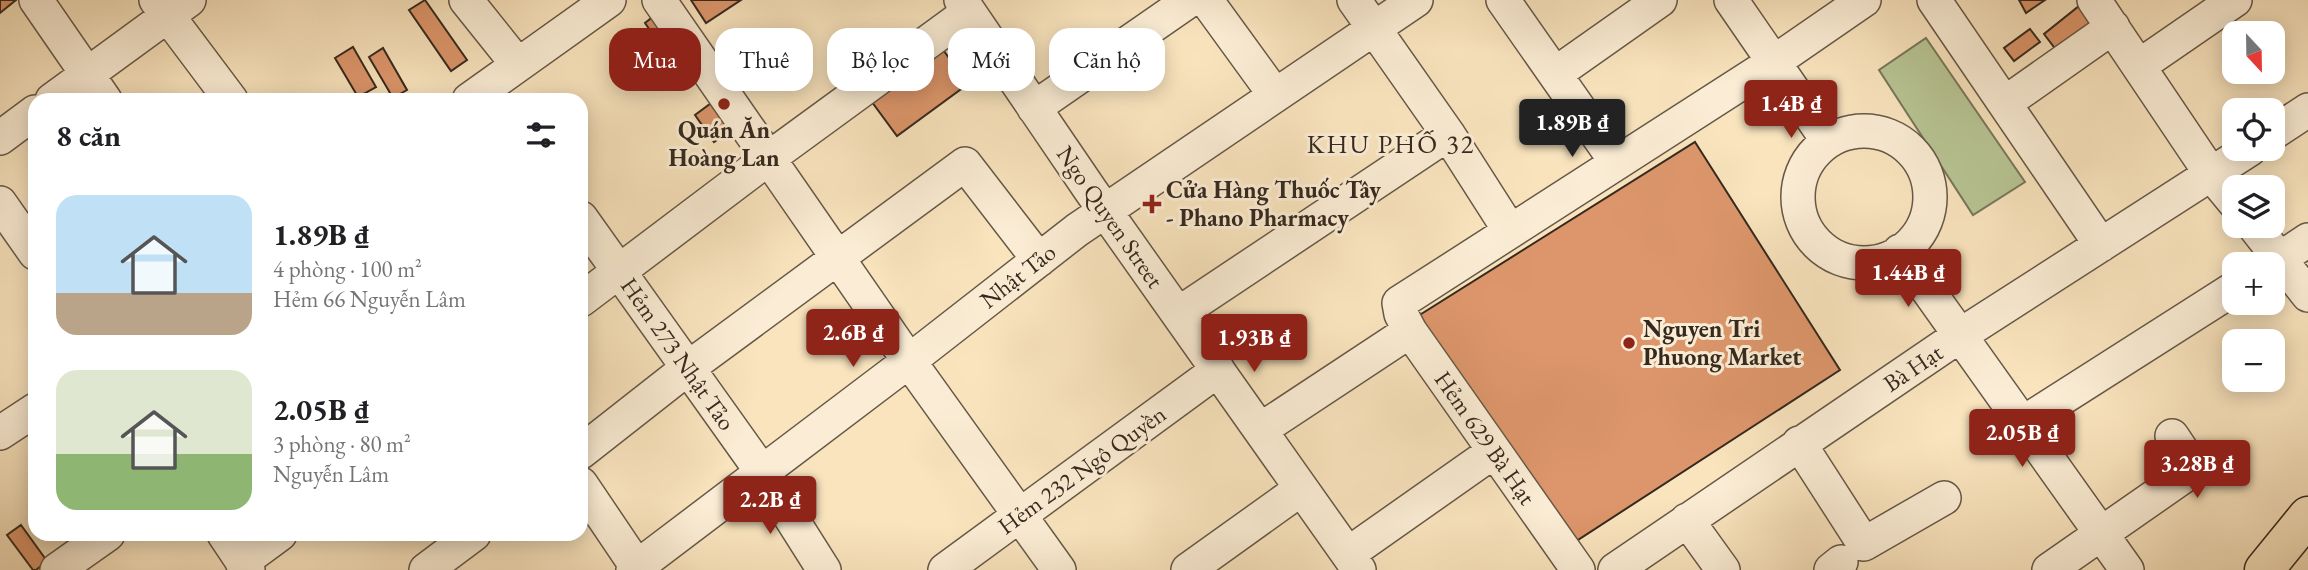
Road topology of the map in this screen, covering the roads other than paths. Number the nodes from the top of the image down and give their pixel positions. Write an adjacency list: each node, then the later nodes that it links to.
1 (36, 0): 24 (street)
2 (466, 0): 21 (street)
3 (659, 0): 37 (street)
4 (1190, 0): 30 (street)
5 (1206, 0): 28 (street)
6 (1354, 0): 19 (street)
7 (1416, 0): 19 (street, Nhật Tảo)
8 (1503, 0): 23 (street)
9 (1660, 0): 23 (street)
10 (1731, 0): 20 (street)
11 (1864, 0): 20 (street)
12 (1934, 0): 29 (street)
13 (2094, 0): 18 (street)
14 (2235, 0): 22 (street)
15 (600, 3): 21 (street)
16 (171, 5): 24 (street); 26 (street)
17 (965, 6): 30 (street, Ngo Quyen Street); 37 (street)
18 (2113, 27): 22 (street); 29 (street)
19 (1374, 28): 28 (street, Nhật Tảo); 34 (street)
20 (1774, 62): 36 (street); 39 (street)
21 (518, 65): 27 (street)
22 (2138, 66): 40 (street)
23 (1555, 74): 39 (street)
24 (96, 87): 25 (street)
25 (76, 93)
26 (227, 93)
27 (487, 93)
28 (1275, 95): 43 (street, Nhật Tảo)
29 (2005, 103): 48 (street)
30 (1034, 108): 43 (street, Ngo Quyen Street)
31 (2308, 110): 33 (street)
32 (28, 117): 35 (street)
33 (2285, 125)
34 (1448, 134): 45 (street); 58 (street)
35 (0, 138)
36 (1828, 141): 49 (street); 49 (street)
37 (769, 158): 51 (street); 53 (street)
38 (2231, 161): 40 (street, Bà Hạt)
39 (1617, 163): 45 (street)
40 (2211, 174): 41 (street); 48 (street, Bà Hạt)
41 (2222, 187)
42 (0, 203): 47 (street)
43 (1105, 210): 52 (street, Nhật Tảo); 58 (street, Ngo Quyen Street)
44 (588, 228): 53 (street, Hẻm 273 Nhật Tảo)
45 (1510, 231): 59 (street)
46 (2308, 240): 50 (street)
47 (28, 243)
48 (2101, 245): 60 (street, Bà Hạt)
49 (1900, 251): 60 (street)
50 (2285, 255)
51 (838, 258): 52 (street); 61 (street); 62 (street)
52 (1039, 260): 61 (street, Nhật Tảo)
53 (618, 271): 55 (street); 62 (street, Hẻm 273 Nhật Tảo)
54 (2285, 271): 56 (street)
55 (588, 295)
56 (2308, 295)
57 (2222, 296): 65 (street)
58 (1178, 314): 63 (street, Ngo Quyen Street)
59 (1405, 317): 66 (street); 71 (street, Hẻm 629 Bà Hạt)
60 (1959, 336): 65 (street); 69 (street, Bà Hạt)
61 (909, 361): 72 (street, Nhật Tảo); 76 (street)
62 (688, 368): 70 (street); 72 (street, Hẻm 273 Nhật Tảo)
63 (1218, 370): 66 (street, Ngo Quyen Street); 76 (street, Hẻm 232 Ngô Quyền)
64 (28, 415): 67 (street)
65 (2023, 424): 79 (street)
66 (1259, 430): 73 (street, Ngo Quyen Street)
67 (0, 433)
68 (2172, 436): 79 (street)
69 (1799, 443): 78 (street, Bà Hạt); 84 (street)
70 (588, 447)
71 (1493, 452): 85 (street); 95 (street, Hẻm 629 Bà Hạt)
72 (762, 472): 88 (street, Nhật Tảo); 91 (street, Hẻm 273 Nhật Tảo)
73 (1301, 489): 85 (street, Ngo Quyen Street); 94 (street)
74 (588, 496): 88 (street)
75 (1944, 498): 84 (street)
76 (1021, 515): 92 (street, Hẻm 232 Ngô Quyền); 93 (street)
77 (2308, 516): 87 (main road)
78 (1687, 520): 96 (street, Bà Hạt); 97 (street)
79 (2102, 535): 98 (street); 99 (street)
80 (98, 541): 89 (street)
81 (229, 541): 86 (street)
82 (272, 541): 86 (street)
83 (463, 546): 90 (street)
84 (1845, 559)
85 (1353, 562)
86 (245, 566)
87 (2271, 567)
88 (636, 569)
89 (57, 570)
90 (426, 570)
91 (824, 570)
92 (945, 570)
93 (1059, 570)
94 (1188, 570)
95 (1578, 570)
96 (1615, 570)
97 (1723, 570)
98 (2049, 570)
99 (2127, 570)

